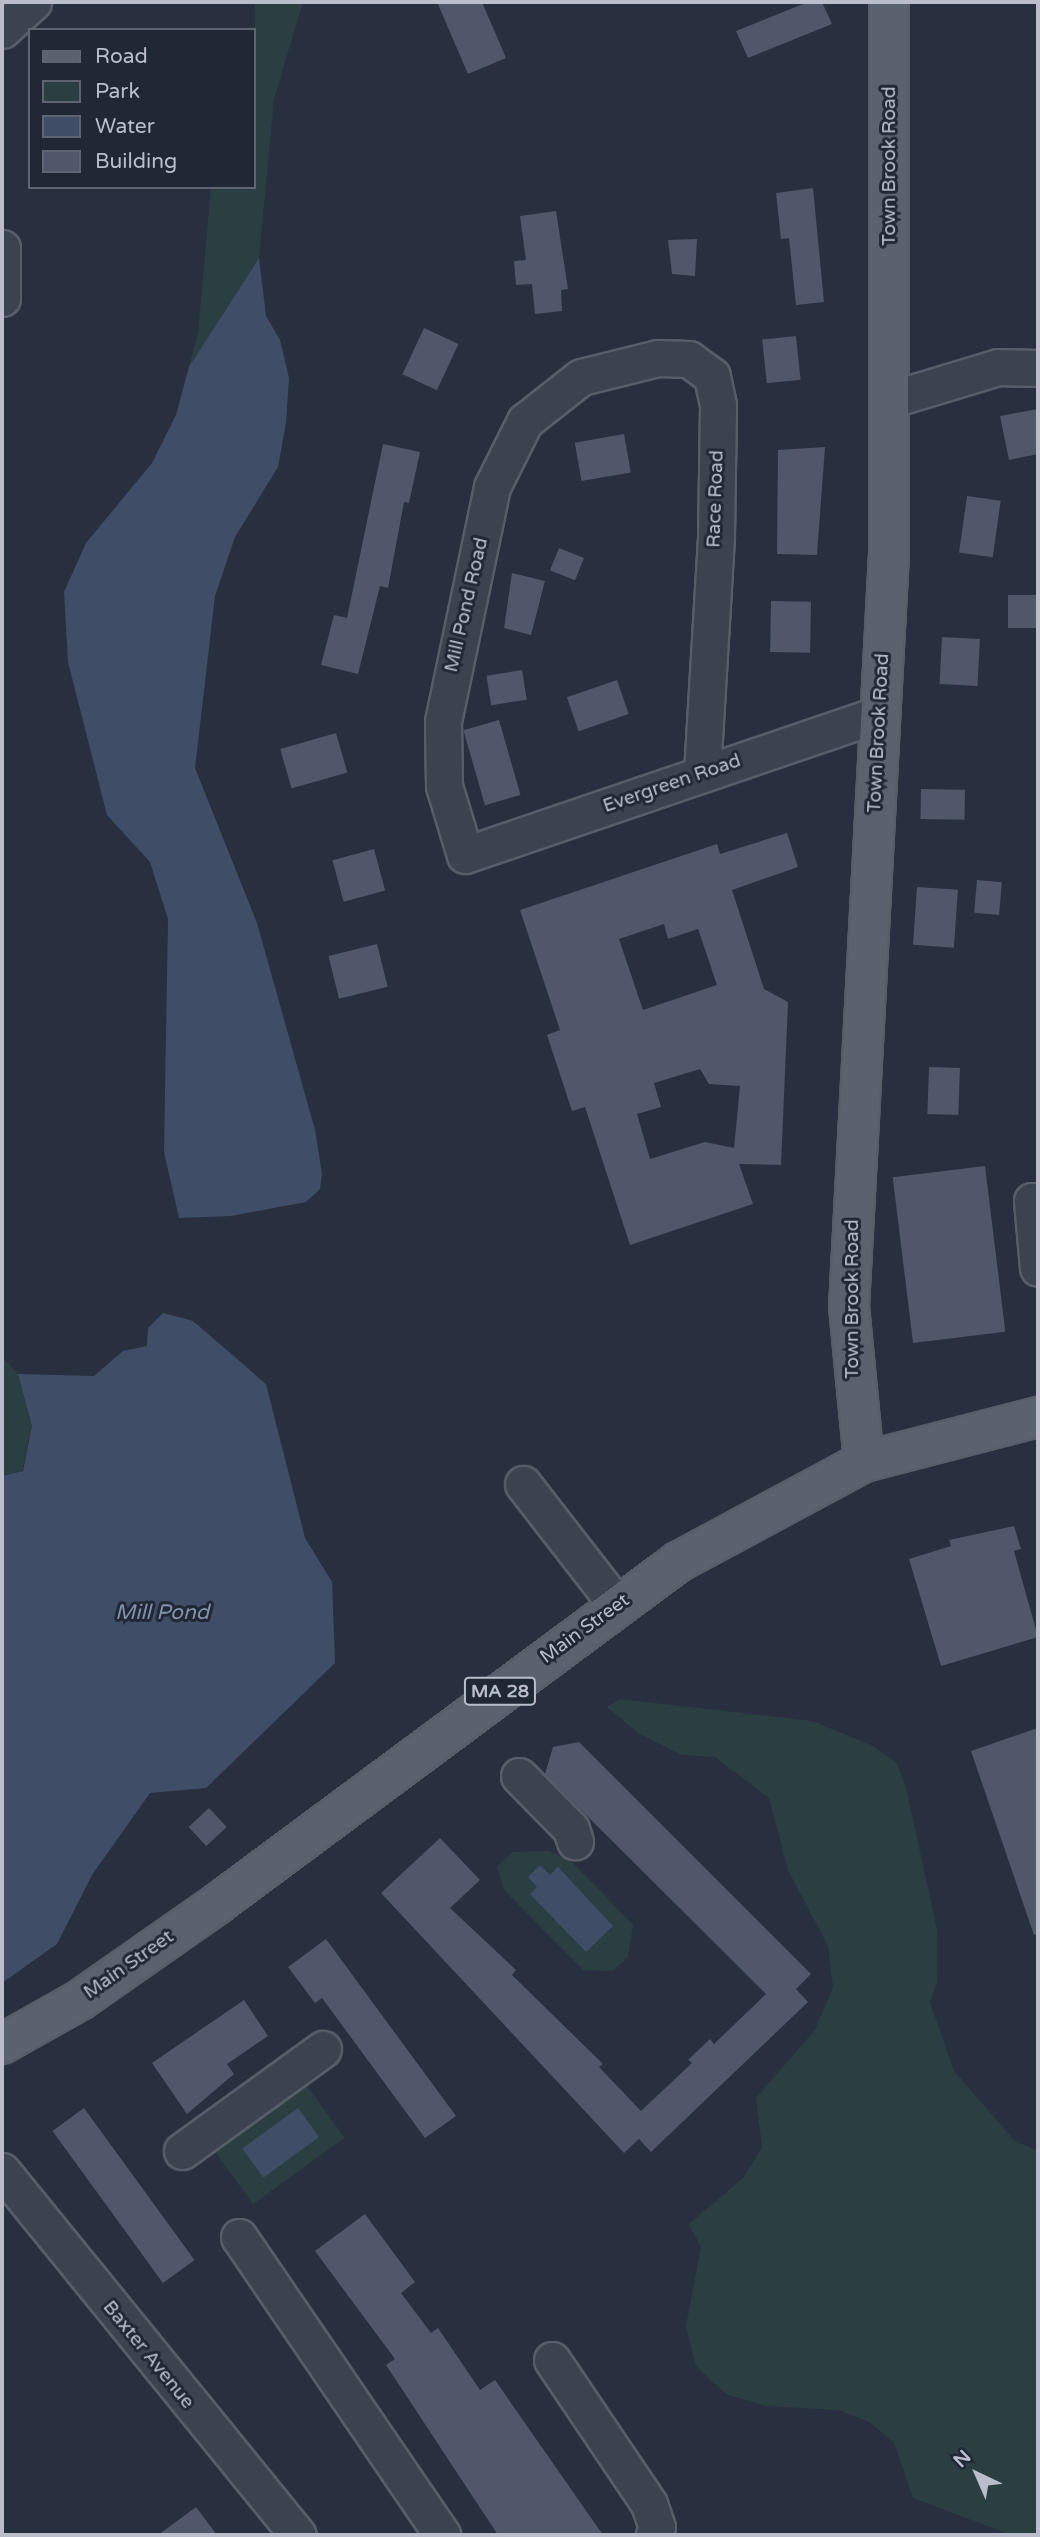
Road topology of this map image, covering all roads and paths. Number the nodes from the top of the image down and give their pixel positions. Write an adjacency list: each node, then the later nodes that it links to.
1 (33, 2): 3 (street)
2 (889, 2): 8 (main road, Town Brook Road)
3 (2, 30)
4 (2, 248): 5 (street)
5 (2, 298)
6 (1038, 368): 8 (street)
7 (571, 383): 10 (street, Race Road); 11 (street, Mill Pond Road)
8 (889, 400): 9 (main road, Town Brook Road)
9 (880, 714): 10 (street, Evergreen Road); 15 (main road, Town Brook Road)
10 (702, 773): 11 (street, Evergreen Road)
11 (465, 855)
12 (1035, 1201): 13 (street)
13 (1038, 1268)
14 (1038, 1417): 15 (main road, Main Street / MA 28)
15 (863, 1462): 17 (main road, Main Street / MA 28)
16 (523, 1484): 17 (street)
17 (617, 1605): 20 (main road, Main Street / MA 28)
18 (519, 1776): 19 (street)
19 (575, 1841)
20 (2, 2044)
21 (323, 2049): 22 (street)
22 (182, 2151)
23 (2, 2171): 26 (street, Baxter Avenue)
24 (239, 2237): 27 (street)
25 (552, 2360): 28 (street)
26 (298, 2535)
27 (442, 2535)
28 (654, 2535)

